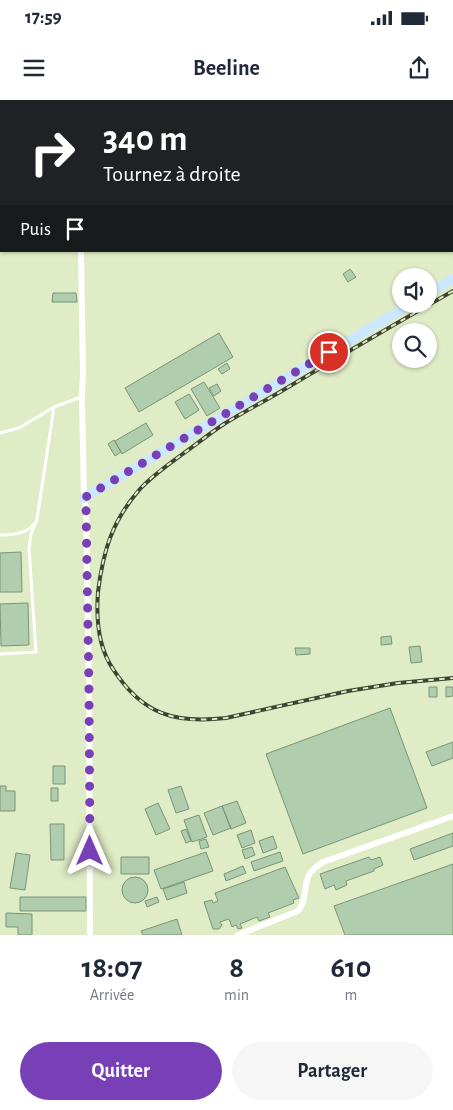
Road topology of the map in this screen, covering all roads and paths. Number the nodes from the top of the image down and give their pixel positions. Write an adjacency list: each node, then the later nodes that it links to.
1 (81, 252): 5 (street)
2 (453, 279): 3 (main road)
3 (437, 288)
4 (396, 313): 8 (main road)
5 (82, 397): 6 (lane); 8 (street)
6 (54, 407): 7 (lane); 9 (lane)
7 (0, 433)
8 (84, 498): 13 (street)
9 (37, 519): 10 (lane); 11 (lane)
10 (0, 535)
11 (0, 654)
12 (453, 816): 14 (street)
13 (90, 935)
14 (238, 935)

